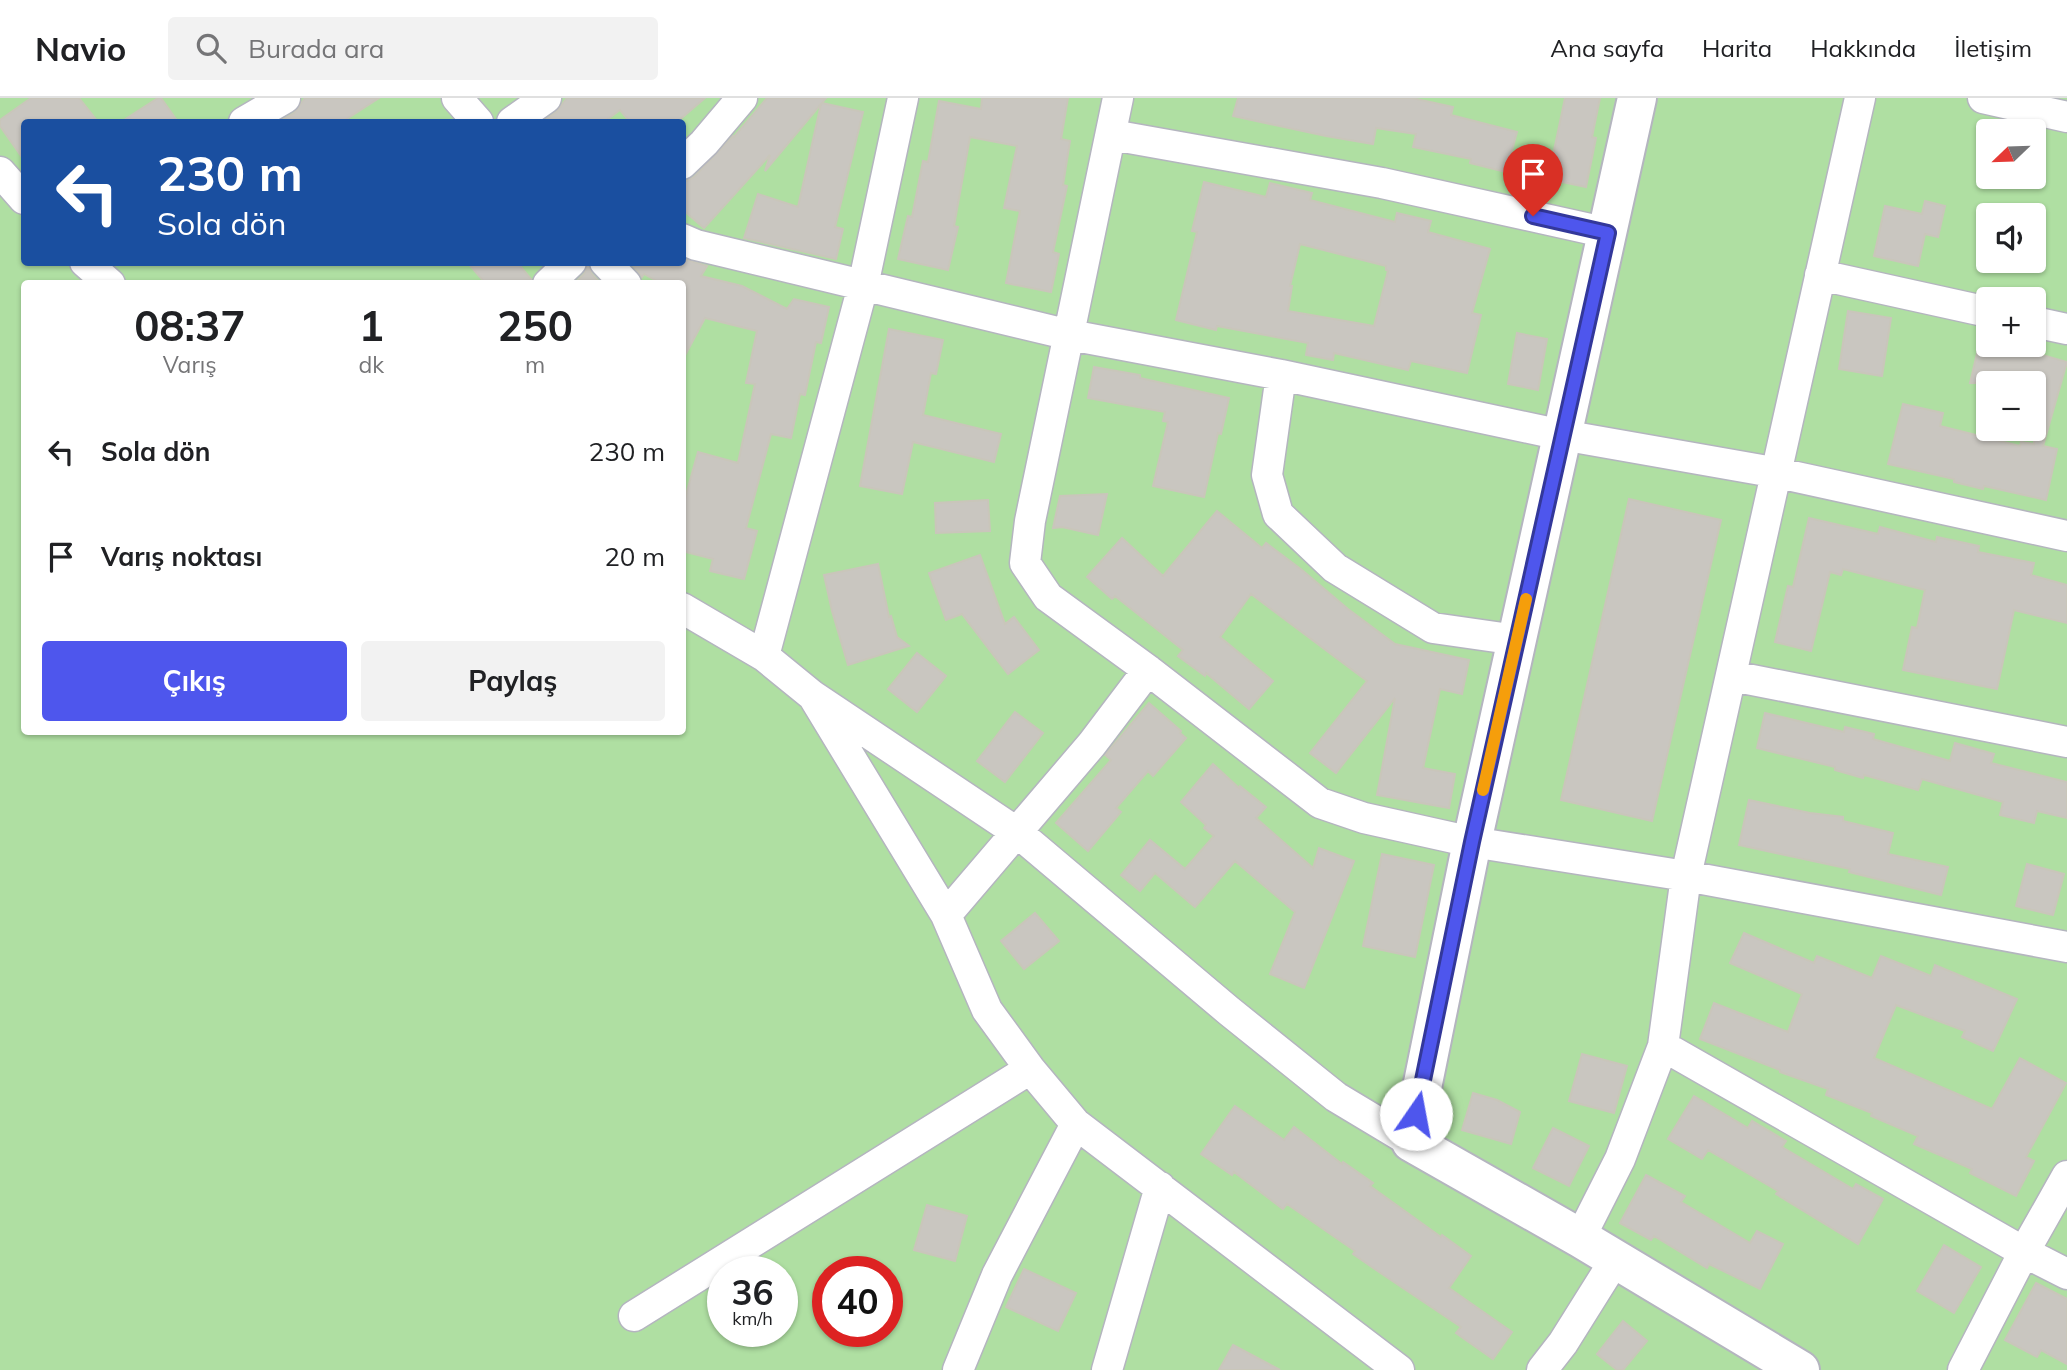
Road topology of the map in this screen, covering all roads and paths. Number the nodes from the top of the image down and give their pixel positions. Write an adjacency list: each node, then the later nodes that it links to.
1 (285, 98): 11 (street)
2 (457, 98): 12 (street)
3 (546, 98): 13 (street)
4 (742, 98): 15 (street)
5 (903, 98): 27 (street)
6 (1118, 98): 14 (street)
7 (1637, 98): 18 (street)
8 (1860, 98): 23 (street)
9 (1983, 98): 10 (street)
10 (2067, 117)
11 (249, 119)
12 (475, 119)
13 (516, 119)
14 (1112, 135): 18 (street); 31 (street)
15 (686, 160)
16 (0, 172): 17 (street)
17 (21, 196)
18 (1608, 233): 33 (street)
19 (686, 241): 27 (street)
20 (90, 266): 24 (street)
21 (567, 266): 25 (street)
22 (609, 266): 26 (street)
23 (1820, 275): 28 (street); 34 (street)
24 (106, 280)
25 (552, 280)
26 (622, 280)
27 (863, 286): 31 (street); 38 (street)
28 (1976, 309)
29 (2046, 325): 30 (street)
30 (2067, 329)
31 (1070, 335): 32 (street); 39 (street)
32 (1281, 376): 33 (street); 37 (street)
33 (1562, 435): 34 (street); 37 (street)
34 (1778, 473): 35 (street); 40 (street)
35 (2067, 536)
36 (686, 610): 38 (street)
37 (1517, 640): 44 (street)
38 (764, 656): 41 (street)
39 (1148, 670): 43 (street); 44 (street)
40 (1732, 676): 42 (street); 45 (street)
41 (813, 696): 43 (street); 46 (street)
42 (2067, 742)
43 (1018, 833): 46 (street); 51 (street)
44 (1472, 842): 45 (street); 51 (street)
45 (1686, 876): 47 (street); 48 (street)
46 (946, 915): 49 (street)
47 (2067, 947)
48 (1663, 1046): 54 (street); 55 (street)
49 (1030, 1069): 50 (street); 58 (street)
50 (1076, 1124): 53 (street); 59 (street)
51 (1410, 1142): 54 (street)
52 (2067, 1176): 55 (street)
53 (1160, 1186): 60 (street); 61 (street)
54 (1580, 1238): 56 (street)
55 (2024, 1252): 57 (street); 64 (street)
56 (1615, 1260): 62 (street); 63 (street)
57 (2067, 1274)
58 (634, 1316)
59 (958, 1370)
60 (1107, 1370)
61 (1399, 1370)
62 (1542, 1370)
63 (1800, 1370)
64 (1964, 1370)

